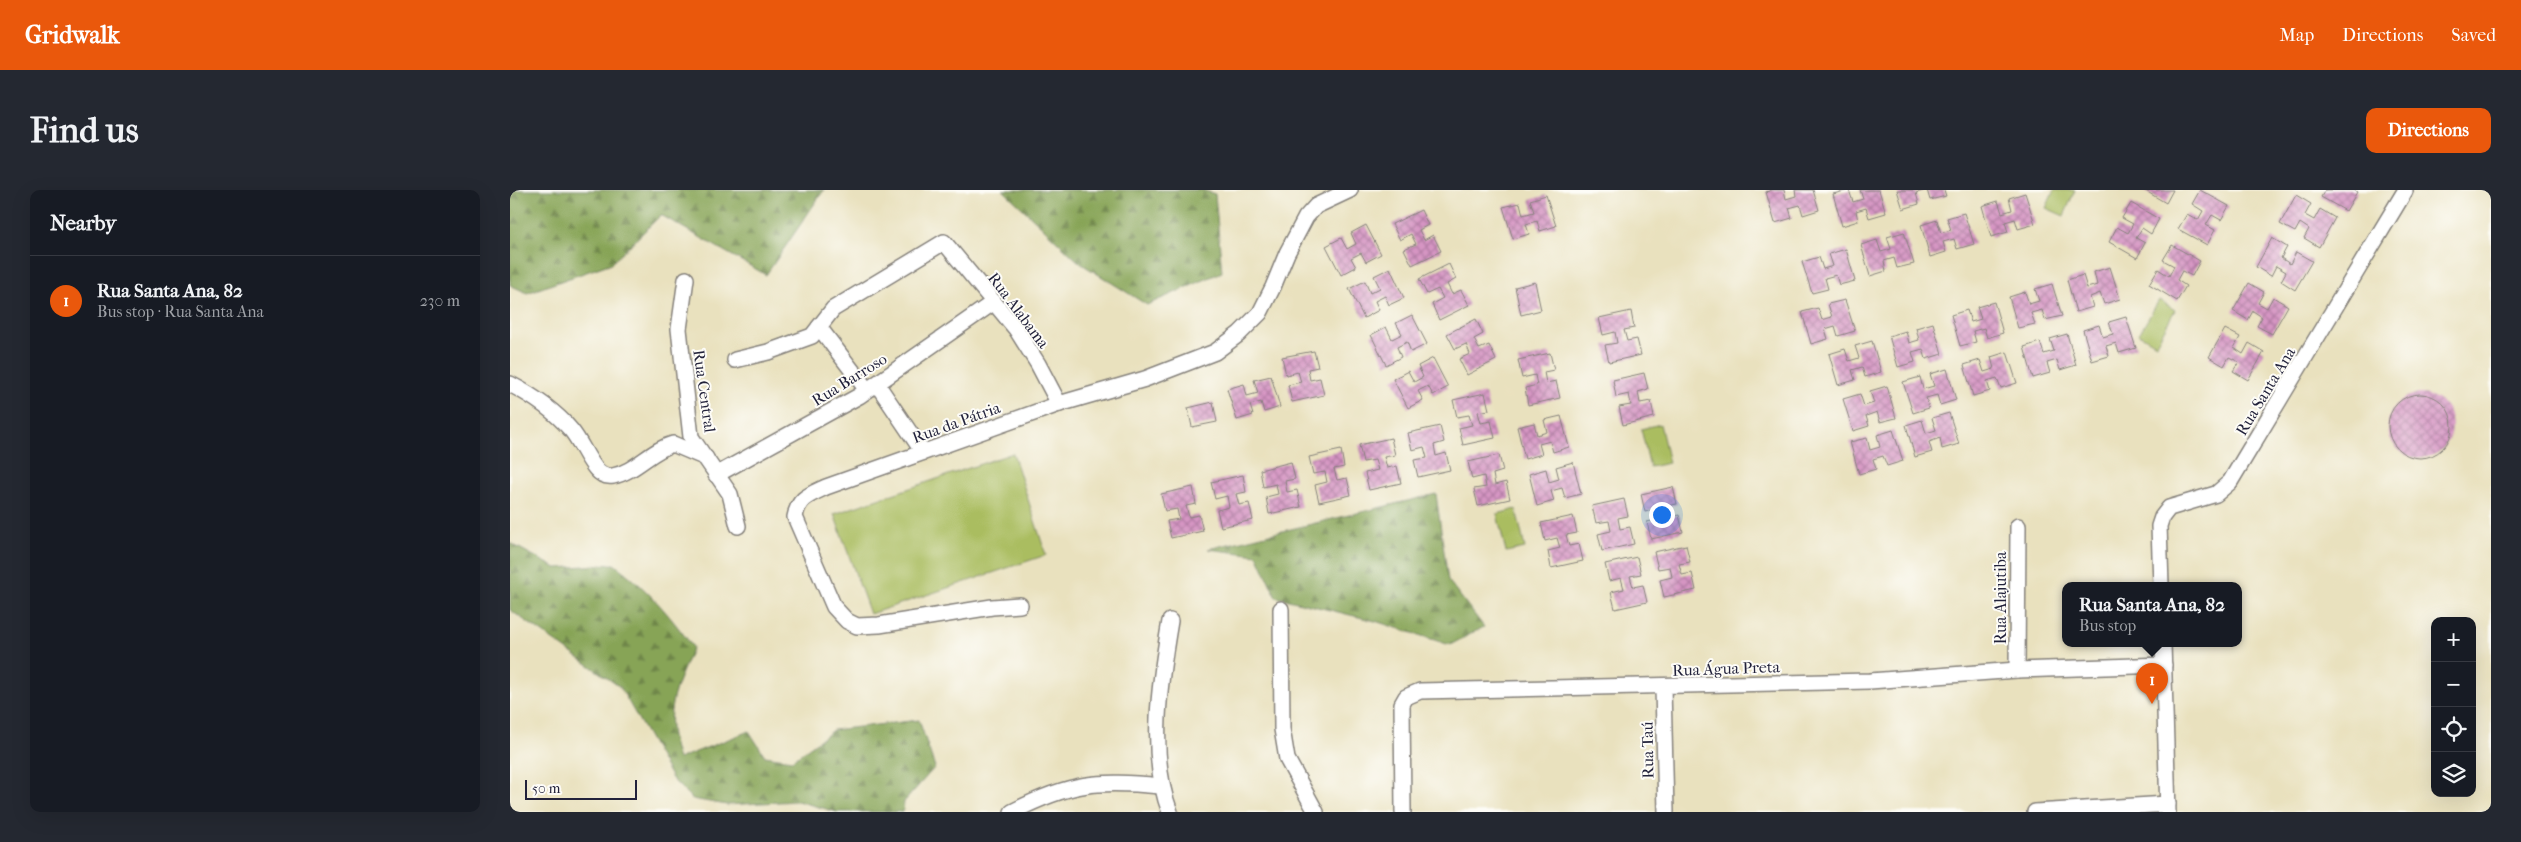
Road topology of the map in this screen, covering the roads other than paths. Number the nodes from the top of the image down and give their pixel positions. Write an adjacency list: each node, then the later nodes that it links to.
1 (1350, 190): 9 (street, Rua da Pátria)
2 (2405, 190): 15 (street, Rua Santa Ana)
3 (686, 279): 11 (street, Rua Central)
4 (994, 302): 5 (street, Rua Alabama); 8 (street, Rua Barroso); 9 (street, Rua Alabama)
5 (819, 327): 6 (street); 8 (street)
6 (735, 360)
7 (510, 384): 11 (street)
8 (872, 387): 10 (street); 12 (street, Rua Barroso)
9 (1059, 404): 10 (street, Rua da Pátria)
10 (923, 452): 16 (street, Rua da Pátria)
11 (706, 458): 12 (street, Rua Central)
12 (716, 475): 13 (street, Rua Central)
13 (738, 526)
14 (2018, 526): 21 (street, Rua Alajutiba)
15 (2161, 582)
16 (1020, 605)
17 (1281, 609): 28 (street)
18 (1170, 621): 23 (street)
19 (2163, 647): 20 (street)
20 (2164, 665): 21 (street, Rua Água Preta); 25 (street)
21 (2017, 670): 22 (street, Rua Água Preta)
22 (1663, 687): 29 (street, Rua Água Preta); 30 (street, Rua Taú)
23 (1161, 786): 24 (street); 27 (street)
24 (1034, 807): 26 (street)
25 (2168, 808): 31 (street)
26 (1012, 812)
27 (1170, 812)
28 (1316, 812)
29 (1403, 812)
30 (1666, 812)
31 (2035, 812)

